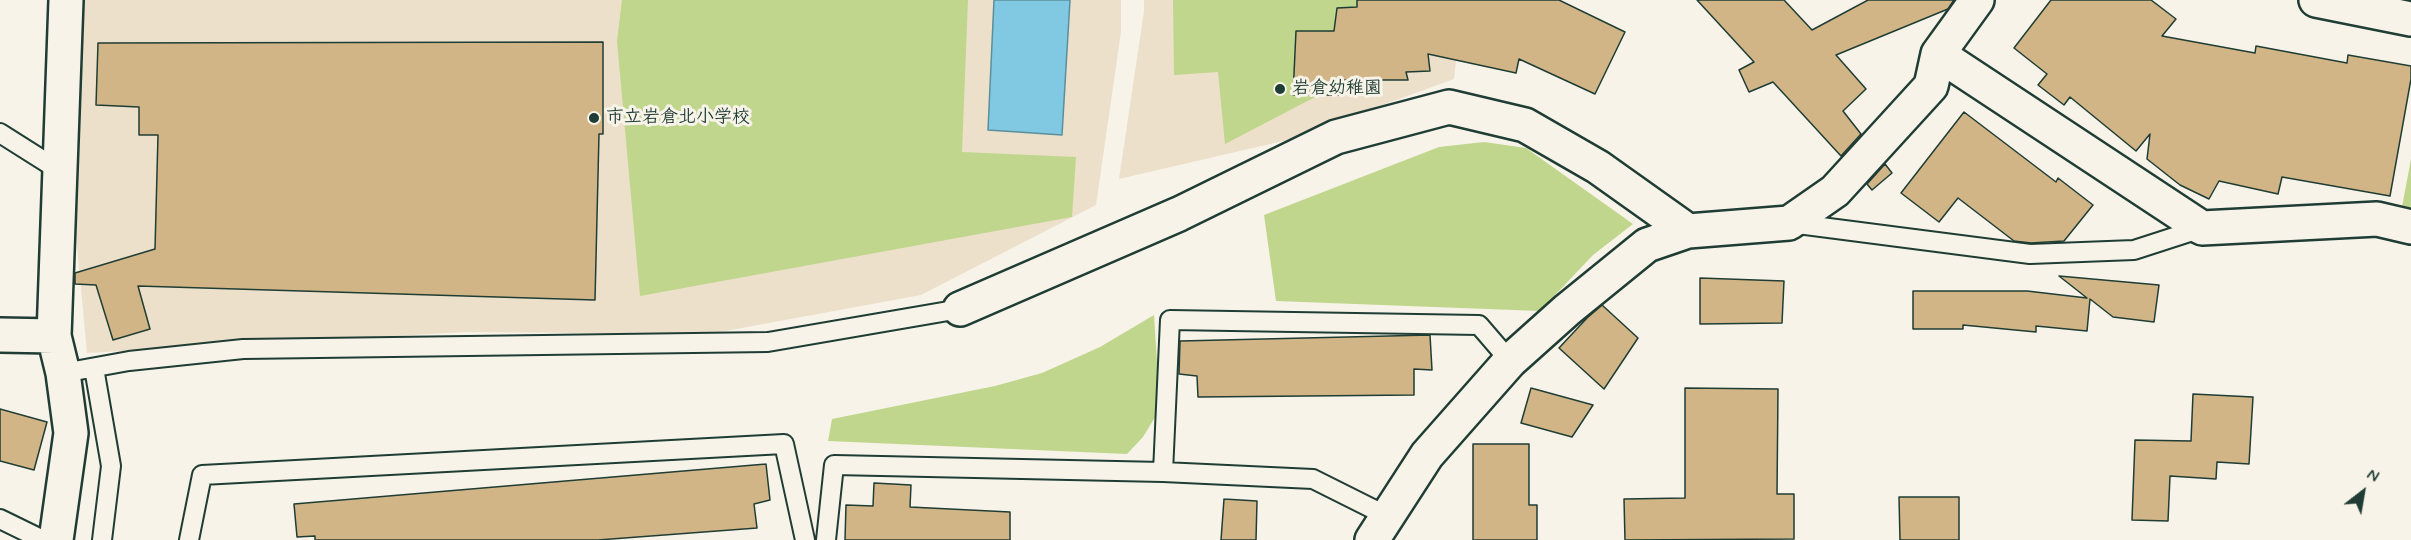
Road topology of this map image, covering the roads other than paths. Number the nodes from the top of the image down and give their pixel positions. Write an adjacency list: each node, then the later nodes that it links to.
1 (66, 0): 7 (street)
2 (1977, 0): 5 (street)
3 (2316, 0): 4 (street)
4 (2411, 19)
5 (1938, 54): 8 (street); 10 (street)
6 (0, 133): 7 (lane)
7 (60, 171): 14 (street)
8 (1789, 223): 10 (lane); 11 (street)
9 (2411, 227): 10 (street)
10 (2202, 228)
11 (1688, 231): 12 (street); 15 (street)
12 (960, 309): 16 (lane)
13 (0, 335): 14 (street)
14 (54, 336): 16 (street)
15 (1510, 361): 17 (lane); 19 (street)
16 (79, 371): 21 (street); 22 (lane)
17 (1163, 472): 19 (lane); 25 (lane)
18 (0, 519): 20 (lane)
19 (1379, 528)
20 (43, 540)
21 (56, 540)
22 (102, 540)
23 (189, 540): 24 (lane)
24 (805, 540)
25 (826, 540)

